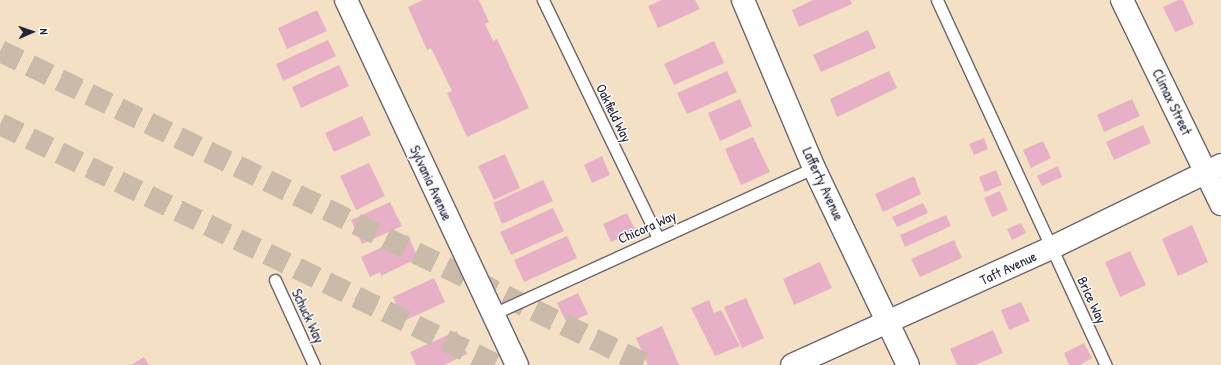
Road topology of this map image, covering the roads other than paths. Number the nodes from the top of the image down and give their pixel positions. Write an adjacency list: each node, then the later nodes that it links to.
1 (346, 0): 12 (street, Sylvania Avenue)
2 (543, 0): 9 (lane, Oakfield Way)
3 (743, 0): 6 (street, Lafferty Avenue)
4 (937, 0): 10 (lane, Brice Way)
5 (1122, 0): 7 (street, Climax Street)
6 (814, 168): 9 (lane, Chicora Way); 13 (street, Lafferty Avenue)
7 (1213, 168): 8 (street, Climax Street); 10 (street, Taft Avenue)
8 (1221, 204)
9 (658, 238): 12 (lane, Chicora Way)
10 (1051, 248): 13 (street, Taft Avenue); 18 (lane, Brice Way)
11 (275, 280): 14 (lane, Schuck Way)
12 (493, 314): 15 (street, Sylvania Avenue)
13 (889, 322): 16 (street, Taft Avenue); 17 (street, Lafferty Avenue)
14 (314, 365)
15 (517, 365)
16 (792, 365)
17 (908, 365)
18 (1106, 365)

